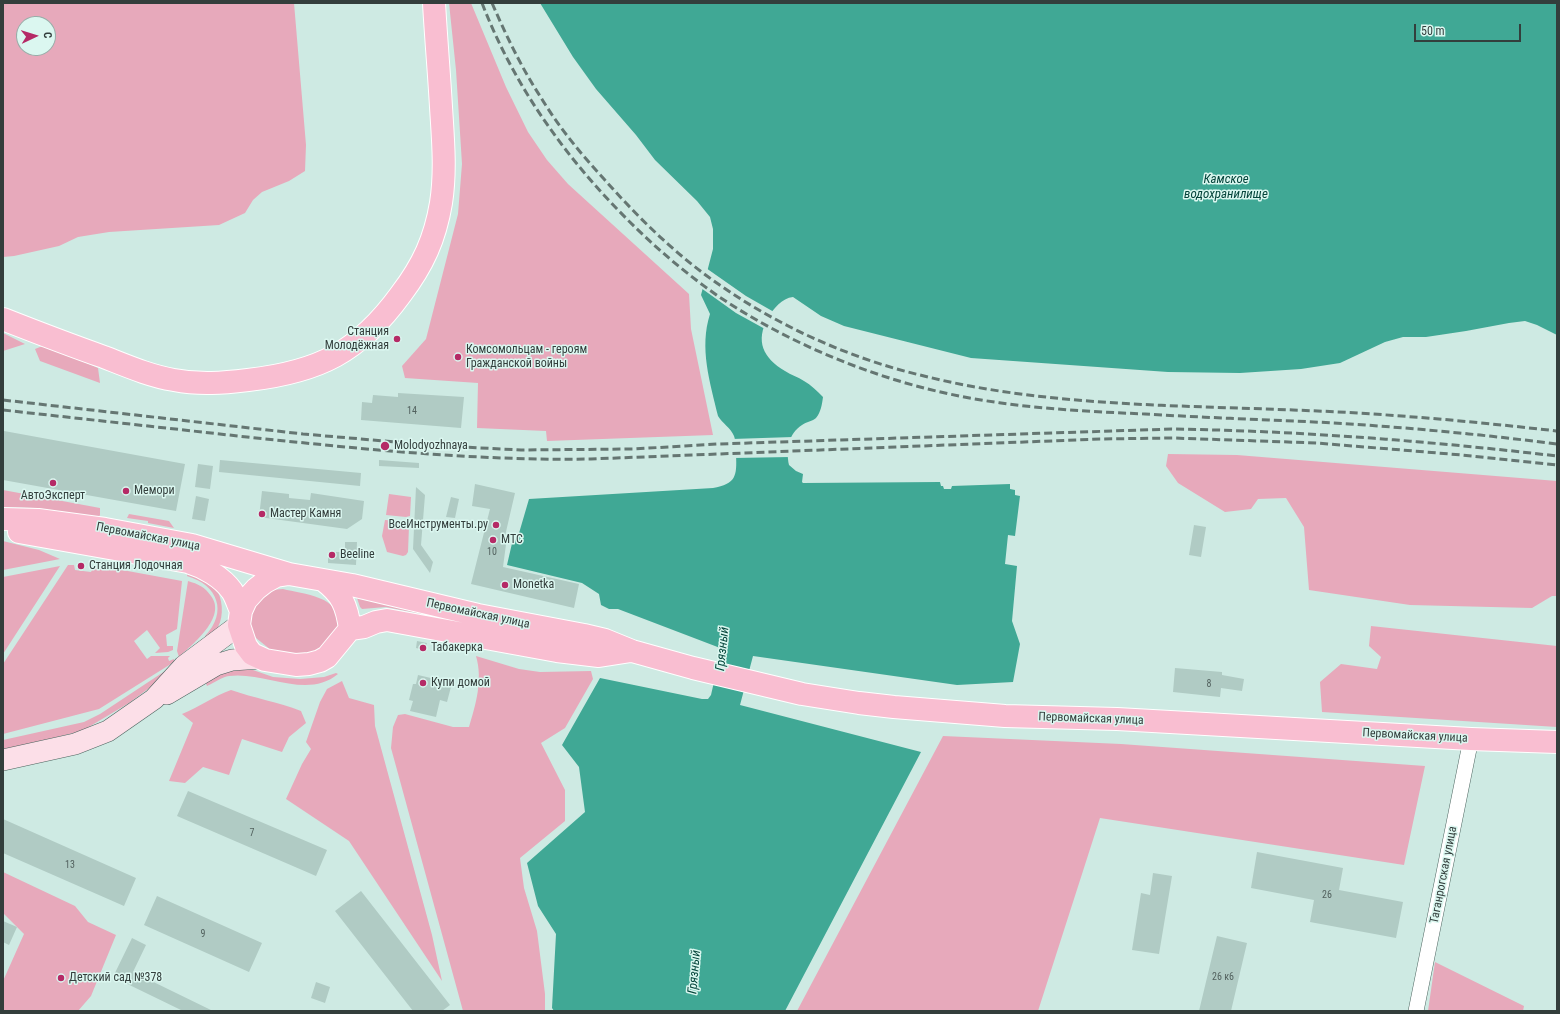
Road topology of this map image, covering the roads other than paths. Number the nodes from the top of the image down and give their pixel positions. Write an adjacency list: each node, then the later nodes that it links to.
1 (434, 3): 2 (main road)
2 (3, 319)
3 (3, 519): 5 (main road, Первомайская улица)
4 (3, 526): 7 (main road, Первомайская улица)
5 (289, 574): 6 (main road); 7 (main road)
6 (324, 580): 8 (main road); 9 (main road, Первомайская улица)
7 (240, 618): 10 (main road); 11 (street)
8 (350, 629): 9 (main road, Первомайская улица); 10 (main road)
9 (632, 651): 12 (main road, Первомайская улица)
10 (261, 658): 11 (street)
11 (154, 700): 14 (street)
12 (1471, 739): 13 (main road, Первомайская улица); 15 (street, Таганрогская улица)
13 (1557, 742)
14 (3, 760)
15 (1416, 1011)

